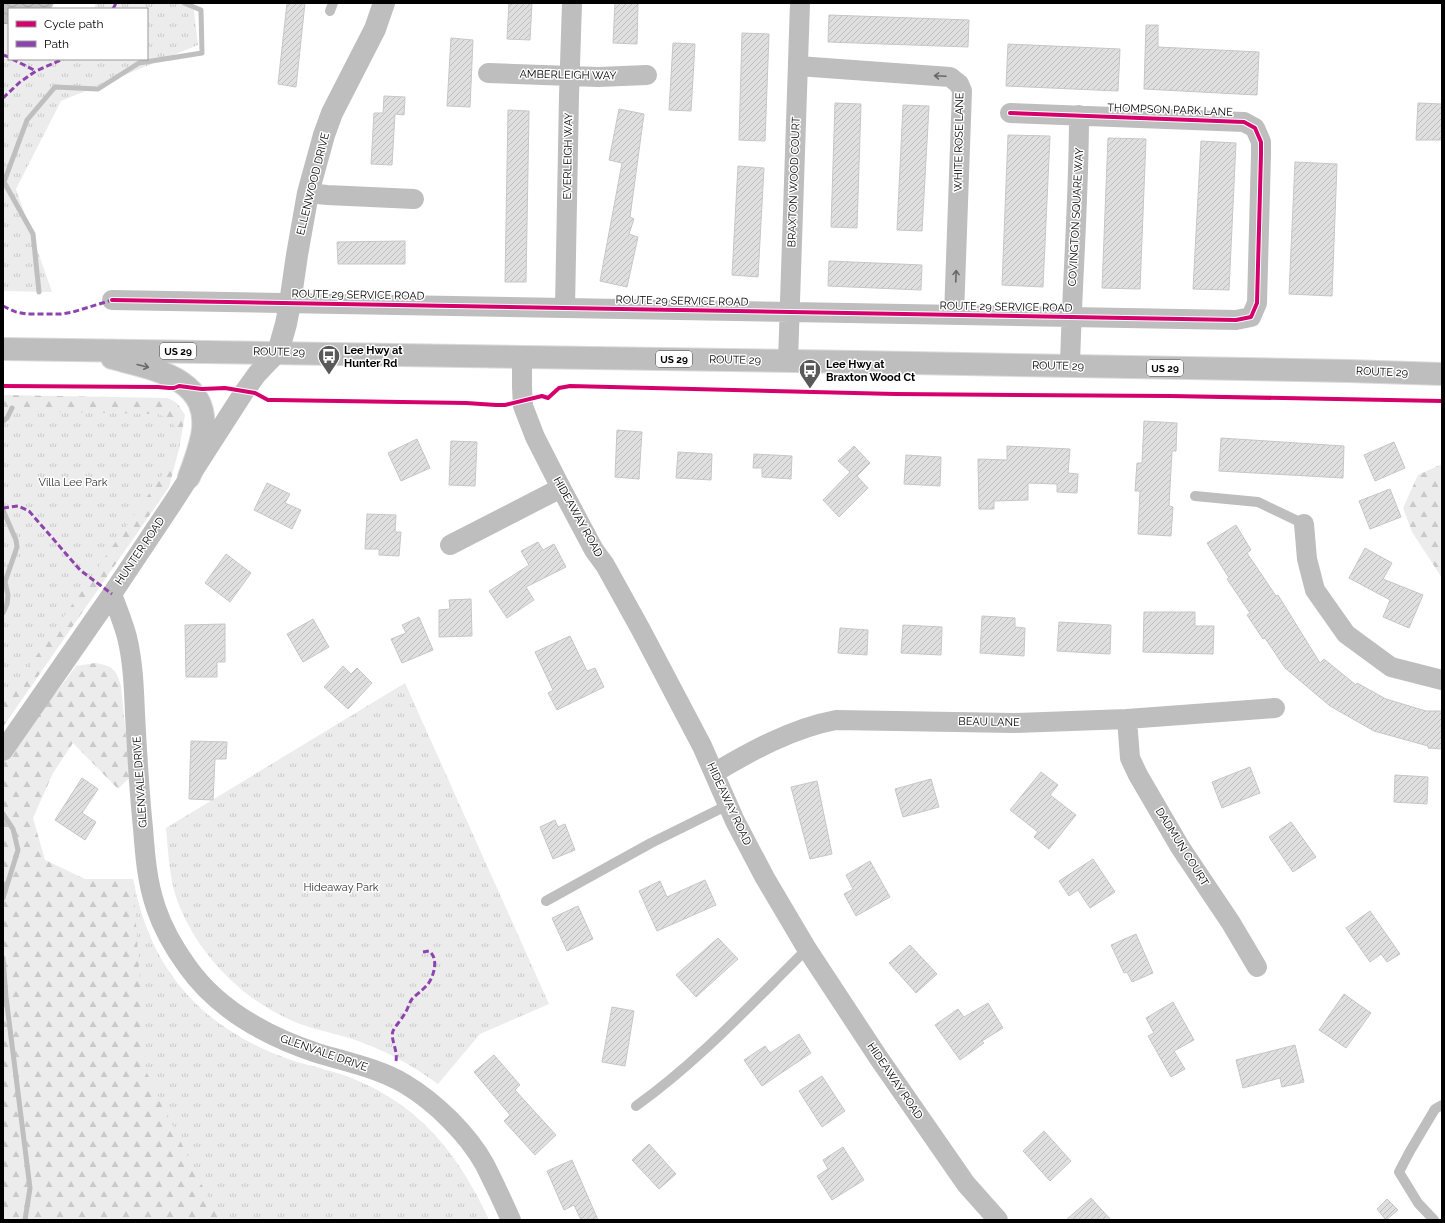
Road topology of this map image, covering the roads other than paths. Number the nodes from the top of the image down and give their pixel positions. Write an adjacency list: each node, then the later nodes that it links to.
1 (384, 3): 10 (main road, ELLENWOOD DRIVE)
2 (572, 3): 7 (street, EVERLEIGH WAY)
3 (800, 3): 4 (street, BRAXTON WOOD COURT)
4 (798, 66): 15 (street, BRAXTON WOOD COURT); 16 (street, WHITE ROSE LANE, one-way to 4)
5 (488, 73): 7 (street, AMBERLEIGH WAY)
6 (647, 75): 7 (street, AMBERLEIGH WAY)
7 (570, 76): 14 (street, EVERLEIGH WAY)
8 (1010, 113): 9 (street, THOMPSON PARK LANE)
9 (1079, 116): 17 (street, COVINGTON SQUARE WAY); 18 (street, THOMPSON PARK LANE)
10 (308, 193): 11 (street); 13 (main road, ELLENWOOD DRIVE)
11 (414, 199)
12 (112, 300): 13 (street, ROUTE 29 SERVICE ROAD)
13 (290, 303): 14 (street, ROUTE 29 SERVICE ROAD); 21 (main road, ELLENWOOD DRIVE)
14 (565, 308): 15 (street, ROUTE 29 SERVICE ROAD)
15 (790, 312): 16 (street, ROUTE 29 SERVICE ROAD); 23 (street, BRAXTON WOOD COURT)
16 (954, 315): 17 (street, ROUTE 29 SERVICE ROAD)
17 (1071, 317): 18 (street, ROUTE 29 SERVICE ROAD); 24 (street, COVINGTON SQUARE WAY)
18 (1251, 317)
19 (3, 348): 20 (main road, ROUTE 29 / US 29)
20 (78, 350): 21 (main road, ROUTE 29 / US 29); 26 (main road, one-way to 26)
21 (278, 352): 22 (main road, ROUTE 29 / US 29); 26 (street, HUNTER ROAD)
22 (522, 357): 23 (main road, ROUTE 29 / US 29); 27 (street, HIDEAWAY ROAD)
23 (788, 361): 24 (main road, ROUTE 29 / US 29)
24 (1070, 366): 25 (main road, ROUTE 29 / US 29)
25 (1442, 374)
26 (189, 477): 31 (street, HUNTER ROAD)
27 (561, 488): 30 (street); 36 (street, HIDEAWAY ROAD)
28 (1195, 496): 29 (lane)
29 (1304, 524): 32 (street)
30 (450, 545)
31 (112, 594): 35 (street, HUNTER ROAD); 43 (street, GLENVALE DRIVE)
32 (1442, 680)
33 (1276, 708): 34 (street, BEAU LANE)
34 (1128, 719): 36 (street, BEAU LANE); 40 (street, DADMUN COURT)
35 (3, 751)
36 (714, 773): 37 (street, HIDEAWAY ROAD)
37 (728, 805): 38 (lane); 39 (street, HIDEAWAY ROAD)
38 (546, 901)
39 (807, 949): 42 (lane); 44 (street, HIDEAWAY ROAD)
40 (1257, 968)
41 (1442, 1105): 45 (lane)
42 (636, 1106)
43 (511, 1220)
44 (998, 1220)
45 (1434, 1220)

